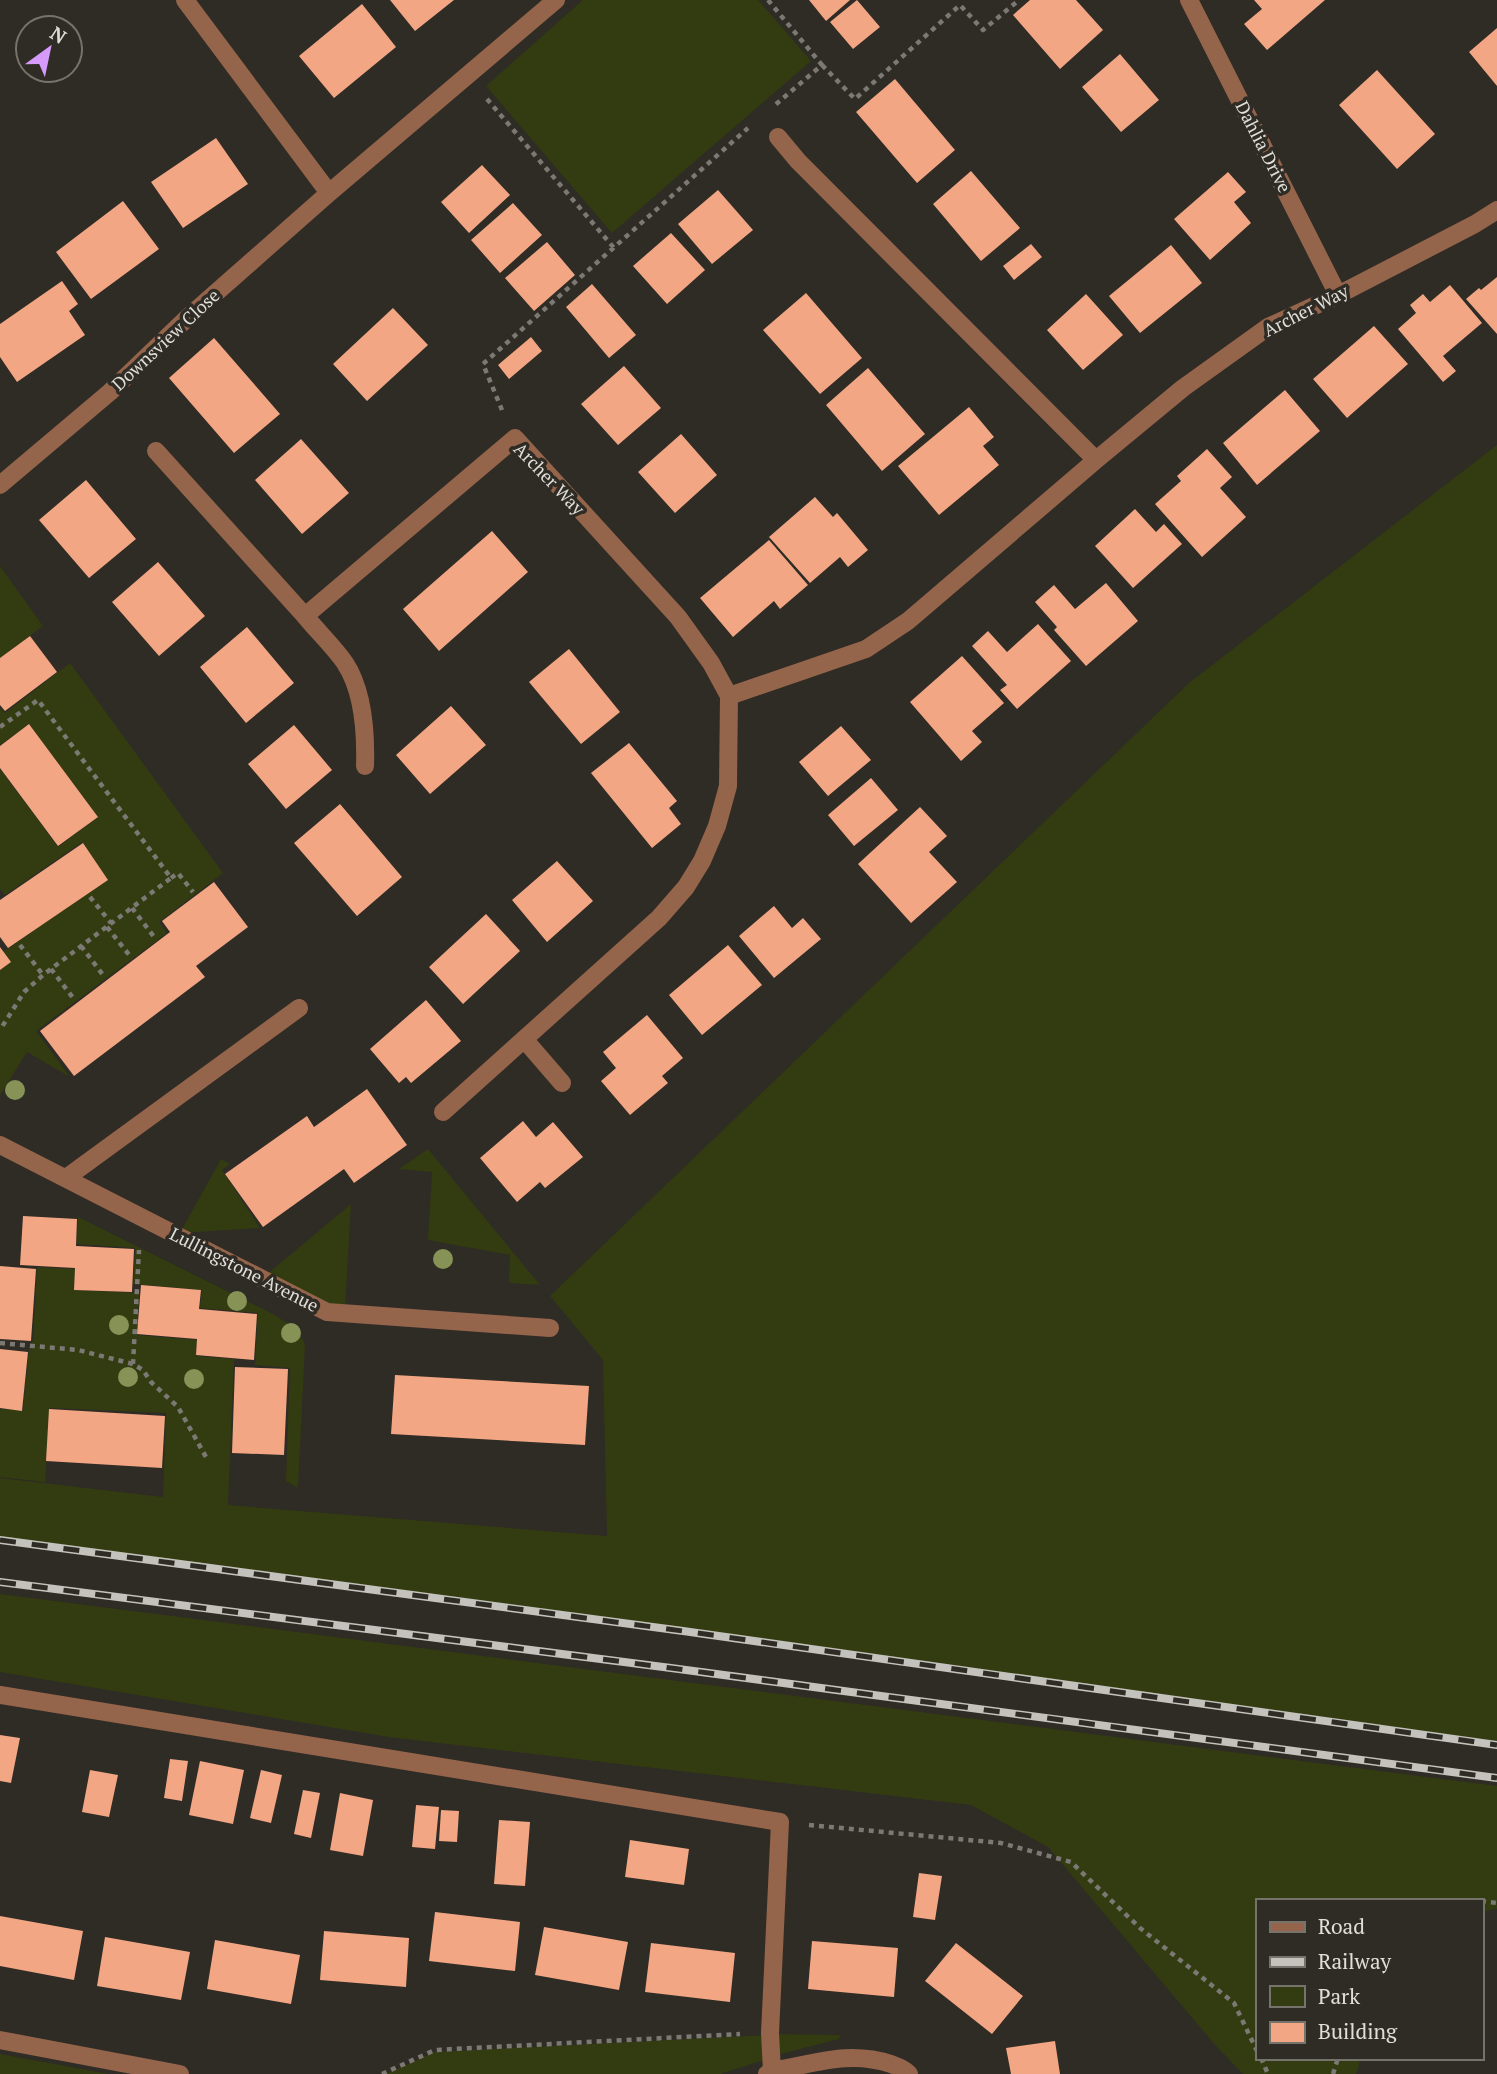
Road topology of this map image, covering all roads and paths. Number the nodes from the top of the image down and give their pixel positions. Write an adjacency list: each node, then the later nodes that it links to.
1 (185, 0): 11 (street)
2 (556, 0): 7 (street, Downsview Close)
3 (768, 0): 6 (path)
4 (1019, 0): 6 (path)
5 (1189, 0): 14 (street, Dahlia Drive)
6 (822, 65): 8 (path)
7 (468, 77): 11 (street, Downsview Close); 13 (path)
8 (769, 110)
9 (778, 137): 10 (street)
10 (798, 161): 13 (path); 17 (street)
11 (329, 193): 18 (street, Downsview Close)
12 (1497, 210): 14 (street, Archer Way)
13 (614, 248): 15 (path)
14 (1338, 295): 17 (street, Archer Way)
15 (515, 438): 19 (street, Archer Way); 20 (street, Archer Way)
16 (156, 451): 19 (street)
17 (1096, 460): 20 (street, Archer Way)
18 (0, 485)
19 (306, 616): 22 (street)
20 (729, 695): 38 (street, Archer Way)
21 (0, 727): 23 (path)
22 (365, 766)
23 (171, 878): 24 (path); 26 (path)
24 (193, 892)
25 (90, 897): 27 (path)
26 (132, 908): 27 (path); 28 (path)
27 (109, 925): 30 (path); 31 (path)
28 (155, 938)
29 (20, 945): 33 (path)
30 (81, 946): 32 (path); 34 (path)
31 (130, 956)
32 (51, 969): 33 (path); 35 (path)
33 (43, 975): 37 (path)
34 (103, 975)
35 (74, 999)
36 (299, 1009): 42 (street)
37 (0, 1030)
38 (524, 1039): 39 (street); 40 (street, Archer Way)
39 (562, 1083)
40 (443, 1112)
41 (0, 1145): 42 (street, Lullingstone Avenue)
42 (66, 1178): 43 (street, Lullingstone Avenue)
43 (141, 1217): 44 (street, Lullingstone Avenue); 46 (path)
44 (550, 1328)
45 (0, 1343): 46 (path)
46 (133, 1364): 47 (path)
47 (206, 1457)
48 (0, 1695): 49 (street)
49 (780, 1822): 50 (street); 52 (path)
50 (770, 2033): 53 (street); 55 (path)
51 (0, 2040): 54 (street)
52 (1256, 2049)
53 (770, 2073): 56 (street)
54 (180, 2074)
55 (382, 2074)
56 (909, 2074)

